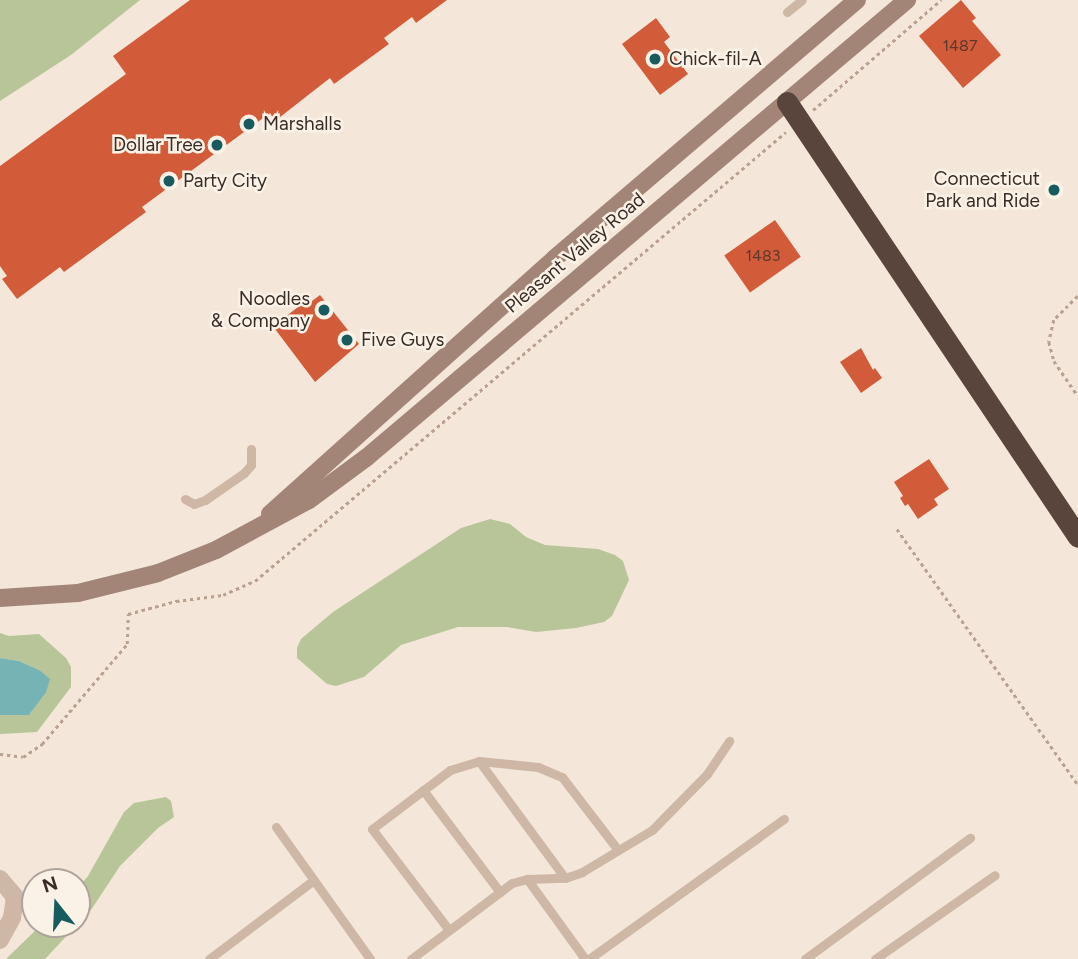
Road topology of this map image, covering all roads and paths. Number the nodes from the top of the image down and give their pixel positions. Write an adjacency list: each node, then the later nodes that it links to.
1 (802, 0): 5 (lane)
2 (857, 0): 6 (main road, Pleasant Valley Road)
3 (907, 0): 8 (main road, Pleasant Valley Road)
4 (941, 0): 7 (path)
5 (787, 12)
6 (768, 77): 8 (main road); 10 (main road, Pleasant Valley Road)
7 (830, 96)
8 (786, 102): 13 (main road, Pleasant Valley Road); 20 (highway)
9 (765, 150): 23 (path)
10 (533, 276): 11 (main road, Pleasant Valley Road); 13 (main road)
11 (516, 292): 14 (main road); 18 (main road, Pleasant Valley Road)
12 (1078, 296): 15 (path)
13 (553, 300): 14 (main road, Pleasant Valley Road)
14 (535, 314): 18 (main road, Pleasant Valley Road)
15 (1078, 396)
16 (251, 449): 17 (lane)
17 (185, 499)
18 (260, 524): 21 (main road, Pleasant Valley Road)
19 (897, 528): 25 (path)
20 (1078, 537)
21 (0, 598)
22 (729, 741): 30 (lane)
23 (0, 754)
24 (479, 761): 26 (lane); 30 (lane); 32 (lane)
25 (1078, 785)
26 (424, 790): 36 (lane); 37 (lane)
27 (784, 819): 42 (lane)
28 (276, 827): 35 (lane)
29 (970, 838): 43 (lane)
30 (618, 850): 32 (lane)
31 (995, 875): 44 (lane)
32 (565, 878): 34 (lane)
33 (0, 879): 38 (street)
34 (527, 879): 36 (lane); 42 (lane)
35 (314, 880): 39 (lane); 40 (lane)
36 (500, 892): 37 (lane)
37 (449, 930): 41 (lane)
38 (0, 940)
39 (209, 959)
40 (370, 959)
41 (411, 959)
42 (587, 959)
43 (805, 959)
44 (875, 959)

